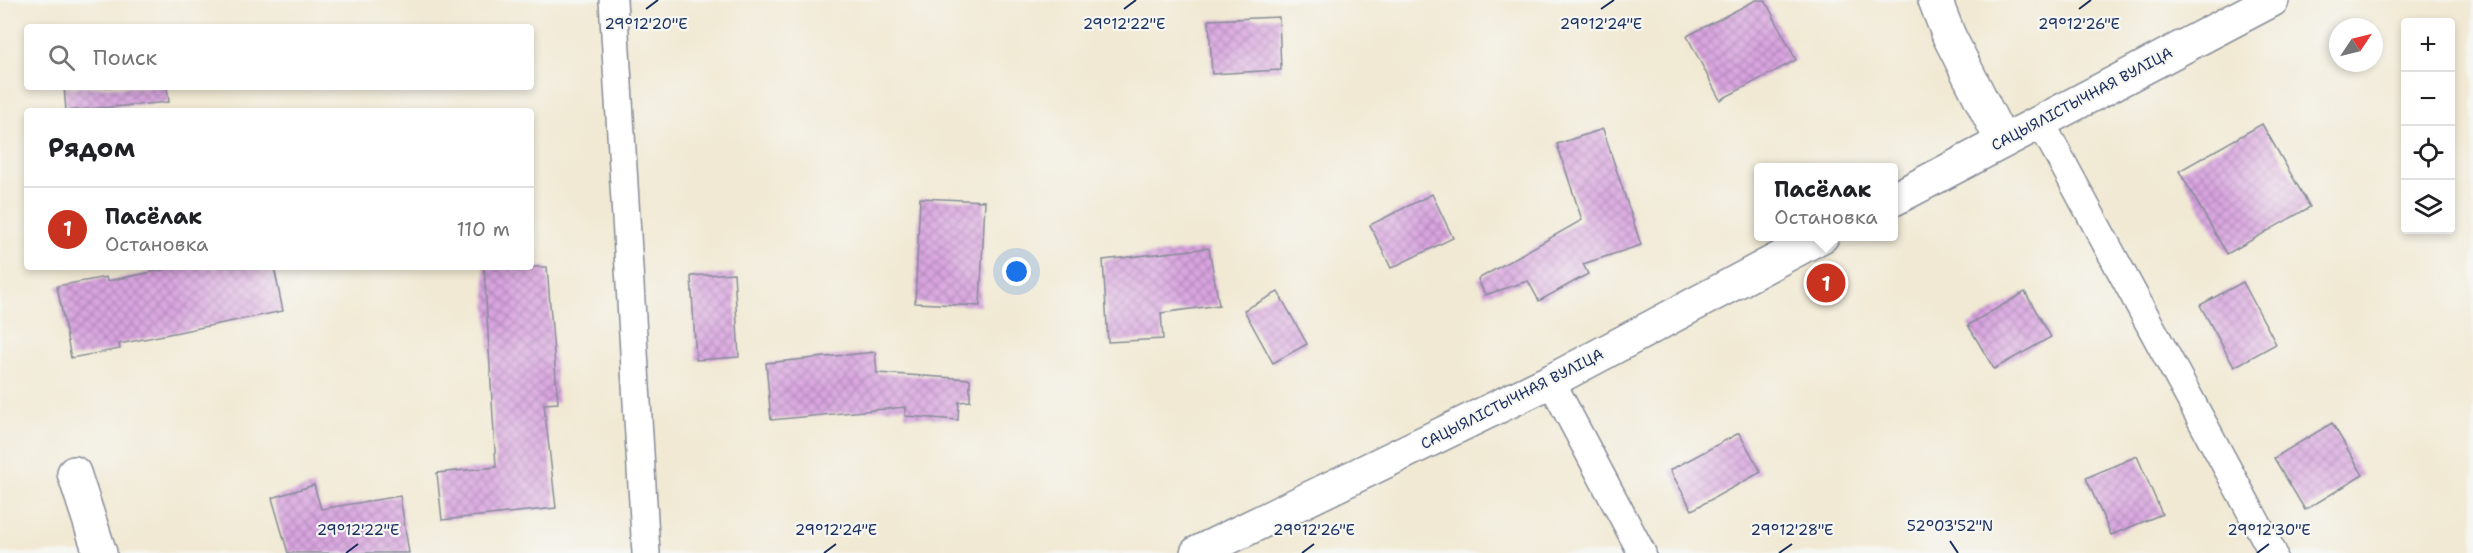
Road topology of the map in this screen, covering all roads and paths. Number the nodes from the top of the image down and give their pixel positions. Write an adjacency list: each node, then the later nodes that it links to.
1 (613, 0): 11 (lane)
2 (1935, 0): 5 (main road)
3 (2272, 0): 4 (main road, САЦЫЯЛІСТЫЧНАЯ ВУЛІЦА)
4 (2040, 121): 5 (main road, САЦЫЯЛІСТЫЧНАЯ ВУЛІЦА); 14 (lane)
5 (2002, 141): 6 (main road, САЦЫЯЛІСТЫЧНАЯ ВУЛІЦА)
6 (1898, 196)
7 (1814, 241): 8 (main road, САЦЫЯЛІСТЫЧНАЯ ВУЛІЦА)
8 (1551, 381): 12 (main road, САЦЫЯЛІСТЫЧНАЯ ВУЛІЦА); 13 (lane)
9 (74, 473): 10 (main road)
10 (100, 553)
11 (646, 553)
12 (1197, 553)
13 (1642, 553)
14 (2273, 553)

